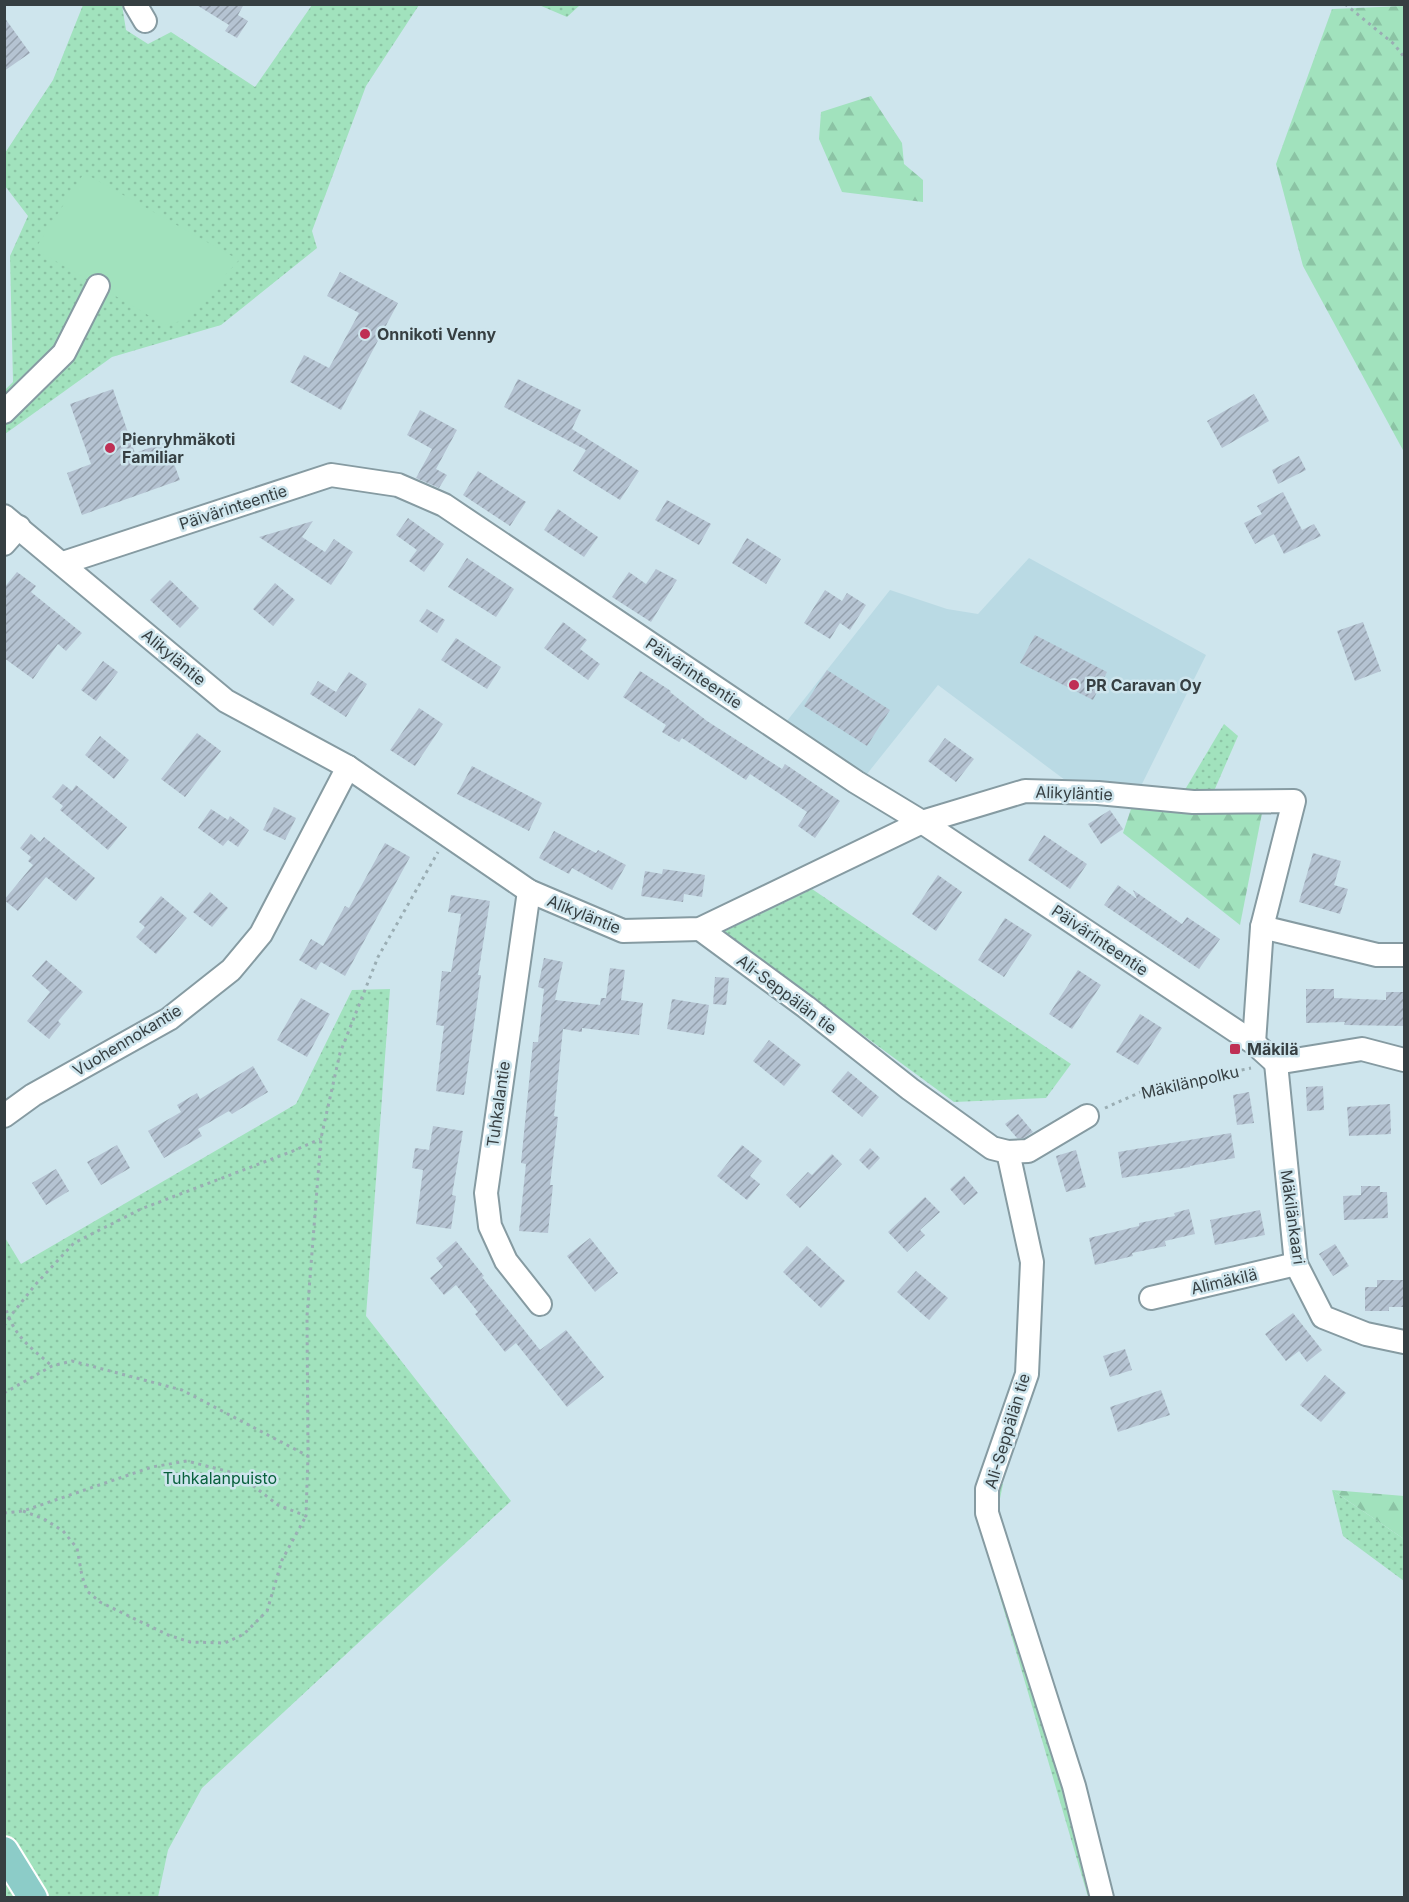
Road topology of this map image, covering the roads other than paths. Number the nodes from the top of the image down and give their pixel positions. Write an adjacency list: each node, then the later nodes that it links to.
1 (98, 286): 2 (street)
2 (4, 412)
3 (9, 529): 4 (street, Alikyläntie)
4 (63, 562): 5 (street, Alikyläntie); 6 (street, Päivärinteentie)
5 (348, 767): 7 (street, Alikyläntie); 14 (street, Vuohennokantie)
6 (922, 822): 8 (street, Alikyläntie); 9 (street, Alikyläntie); 11 (street, Päivärinteentie)
7 (529, 891): 9 (street, Alikyläntie); 19 (street, Tuhkalantie)
8 (1262, 927): 10 (street); 11 (street)
9 (700, 929): 16 (street, Ali-Seppälän tie)
10 (1404, 955)
11 (1254, 1043): 13 (street, Päivärinteentie)
12 (1404, 1060): 13 (street)
13 (1276, 1063): 17 (street, Mäkilänkaari)
14 (4, 1116)
15 (1087, 1116): 16 (street)
16 (1008, 1152): 23 (street, Ali-Seppälän tie)
17 (1296, 1264): 18 (street, Alimäkilä); 20 (street, Mäkilänkaari)
18 (1151, 1298)
19 (540, 1304)
20 (1404, 1342)
21 (4, 1851): 22 (main road)
22 (33, 1898)
23 (1102, 1898)

